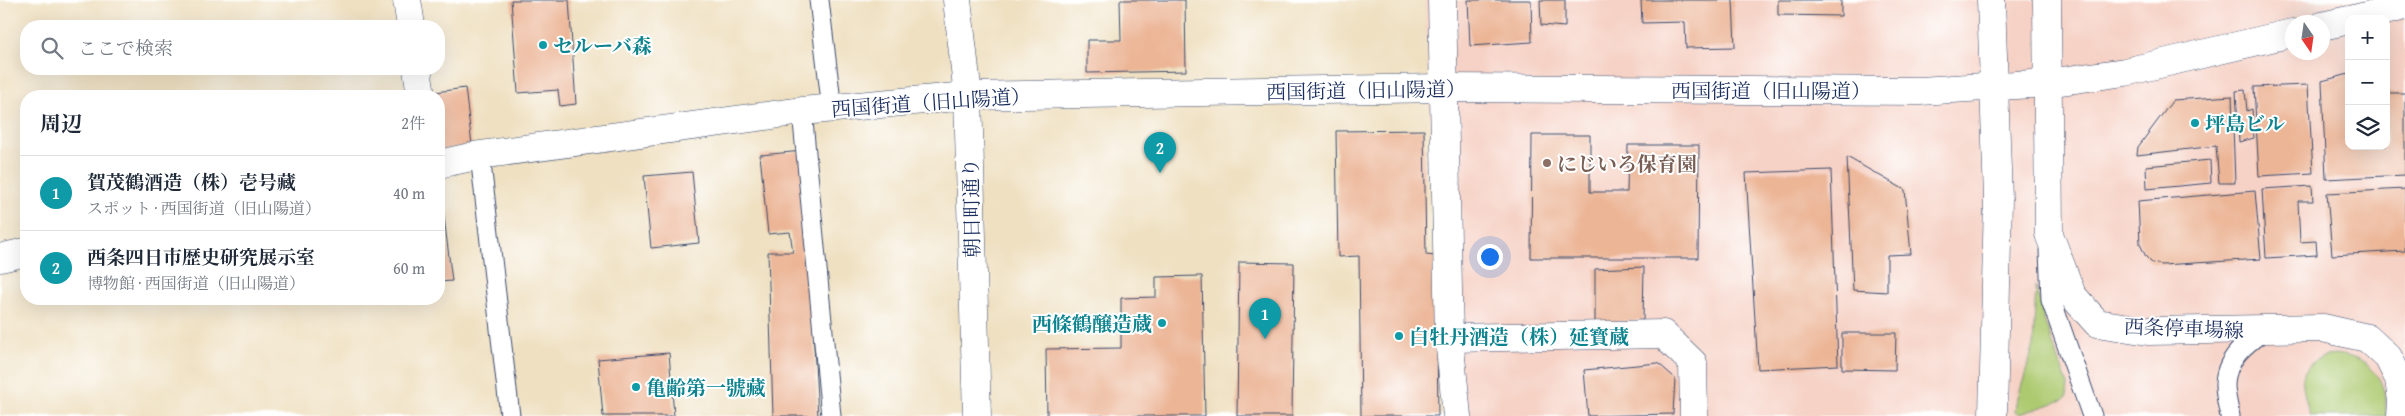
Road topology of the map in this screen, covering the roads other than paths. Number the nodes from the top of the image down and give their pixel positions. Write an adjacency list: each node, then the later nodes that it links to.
1 (407, 0): 9 (street)
2 (819, 0): 16 (lane)
3 (957, 0): 15 (street, 朝日町通り)
4 (1442, 0): 14 (street)
5 (1991, 0): 13 (street)
6 (2046, 0): 12 (street, 西条停車場線)
7 (2405, 6): 8 (street)
8 (2360, 14): 10 (street)
9 (410, 20)
10 (2330, 23)
11 (2285, 35): 12 (street, 西国街道（旧山陽道）)
12 (2047, 82): 13 (street, 西国街道（旧山陽道）); 20 (street, 西条停車場線)
13 (1994, 86): 14 (street, 西国街道（旧山陽道）); 30 (street)
14 (1443, 88): 15 (street, 西国街道（旧山陽道）); 24 (street)
15 (968, 96): 16 (street, 西国街道（旧山陽道）); 27 (street, 朝日町通り)
16 (832, 110): 17 (street, 西国街道（旧山陽道）)
17 (802, 111): 18 (street, 西国街道（旧山陽道）); 26 (lane)
18 (480, 155): 19 (street, 西国街道（旧山陽道）); 25 (lane)
19 (445, 163)
20 (2049, 234): 23 (street, 西条停車場線); 31 (lane)
21 (20, 253): 22 (street)
22 (0, 258)
23 (2265, 330): 32 (lane); 33 (street, 西条停車場線)
24 (1449, 338): 28 (street); 29 (street)
25 (510, 416)
26 (830, 416)
27 (977, 416)
28 (1457, 416)
29 (1694, 416)
30 (1993, 416)
31 (2092, 416)
32 (2230, 416)
33 (2401, 416)

